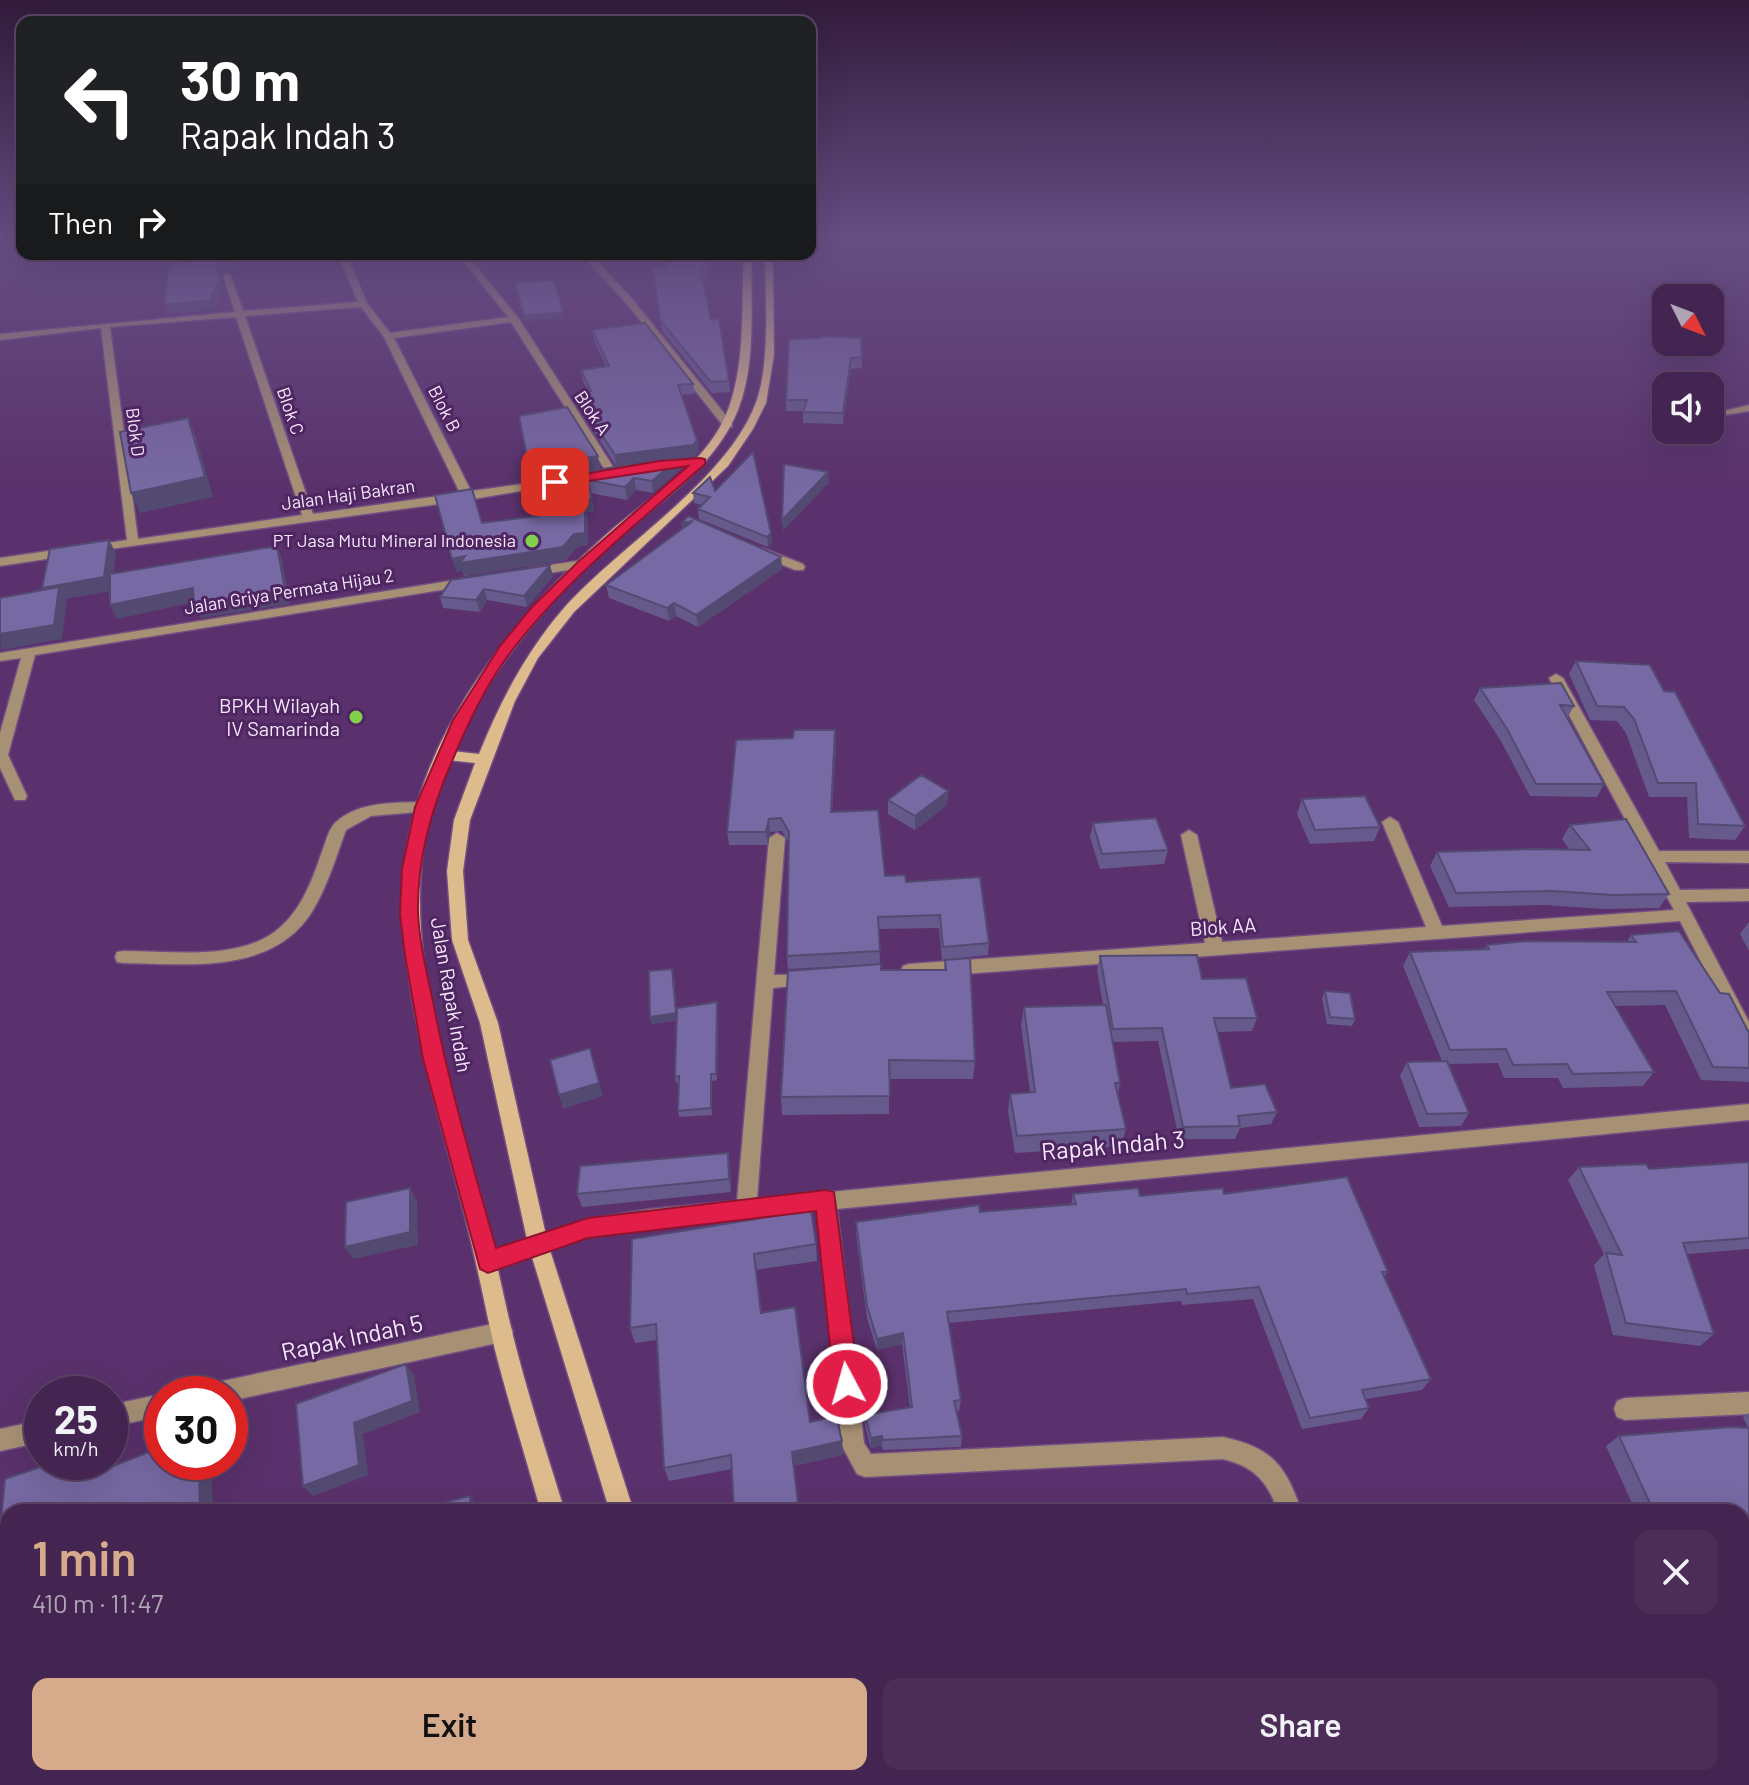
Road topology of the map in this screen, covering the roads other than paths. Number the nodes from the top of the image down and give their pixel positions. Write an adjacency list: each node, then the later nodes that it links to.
1 (163, 320): 9 (street)
2 (243, 320): 22 (street, Blok C)
3 (376, 320): 10 (street, Blok B)
4 (504, 320): 10 (street)
5 (515, 320): 18 (street, Blok A)
6 (645, 320): 14 (street)
7 (745, 320): 14 (main road, Jalan Rapak Indah)
8 (769, 320): 34 (main road, Jalan Rapak Indah)
9 (105, 325): 11 (street); 23 (street, Blok D)
10 (388, 336): 21 (street, Blok B)
11 (0, 337)
12 (1749, 408): 13 (street)
13 (1725, 412)
14 (728, 425): 15 (main road, Jalan Rapak Indah)
15 (700, 462): 16 (street); 26 (main road, Jalan Rapak Indah)
16 (644, 467)
17 (628, 470): 18 (street)
18 (612, 473): 19 (street)
19 (598, 475)
20 (569, 480): 21 (street, Jalan Haji Bakran)
21 (468, 497): 22 (street, Jalan Haji Bakran)
22 (309, 518): 23 (street, Jalan Haji Bakran)
23 (133, 543): 25 (street, Jalan Haji Bakran)
24 (756, 549): 27 (street)
25 (0, 562)
26 (584, 564): 28 (street); 33 (main road, Jalan Rapak Indah)
27 (799, 567)
28 (522, 573)
29 (476, 580): 30 (street, Jalan Griya Permata Hijau 2)
30 (29, 653): 31 (street, Jalan Griya Permata Hijau 2); 35 (street)
31 (0, 657)
32 (1556, 678): 40 (street)
33 (444, 755): 34 (main road); 36 (main road, Jalan Rapak Indah)
34 (484, 759): 55 (main road, Jalan Rapak Indah)
35 (20, 796)
36 (424, 807): 47 (street); 56 (main road, Jalan Rapak Indah)
37 (1390, 822): 45 (street)
38 (1189, 835): 46 (street)
39 (777, 838): 50 (street)
40 (1654, 856): 41 (street); 43 (street)
41 (1749, 857)
42 (1749, 895): 43 (street)
43 (1675, 896): 44 (street)
44 (1685, 915): 45 (street, Blok AA); 51 (street)
45 (1437, 933): 46 (street, Blok AA)
46 (1215, 949): 48 (street, Blok AA)
47 (123, 957)
48 (889, 973)
49 (826, 977): 50 (street)
50 (763, 982): 54 (street)
51 (1749, 1039)
52 (1749, 1112): 53 (street, Rapak Indah 3)
53 (826, 1200): 54 (street, Rapak Indah 3); 65 (street)
54 (746, 1207): 55 (street, Rapak Indah 3)
55 (538, 1244): 56 (street, Rapak Indah 3); 64 (main road, Jalan Rapak Indah)
56 (488, 1262): 57 (main road, Jalan Rapak Indah)
57 (502, 1332): 58 (street, Rapak Indah 5); 63 (main road, Jalan Rapak Indah)
58 (248, 1386)
59 (1749, 1403): 60 (street)
60 (1625, 1409)
61 (24, 1435): 62 (street)
62 (0, 1440)
63 (551, 1504)
64 (619, 1504)
65 (1287, 1504)

